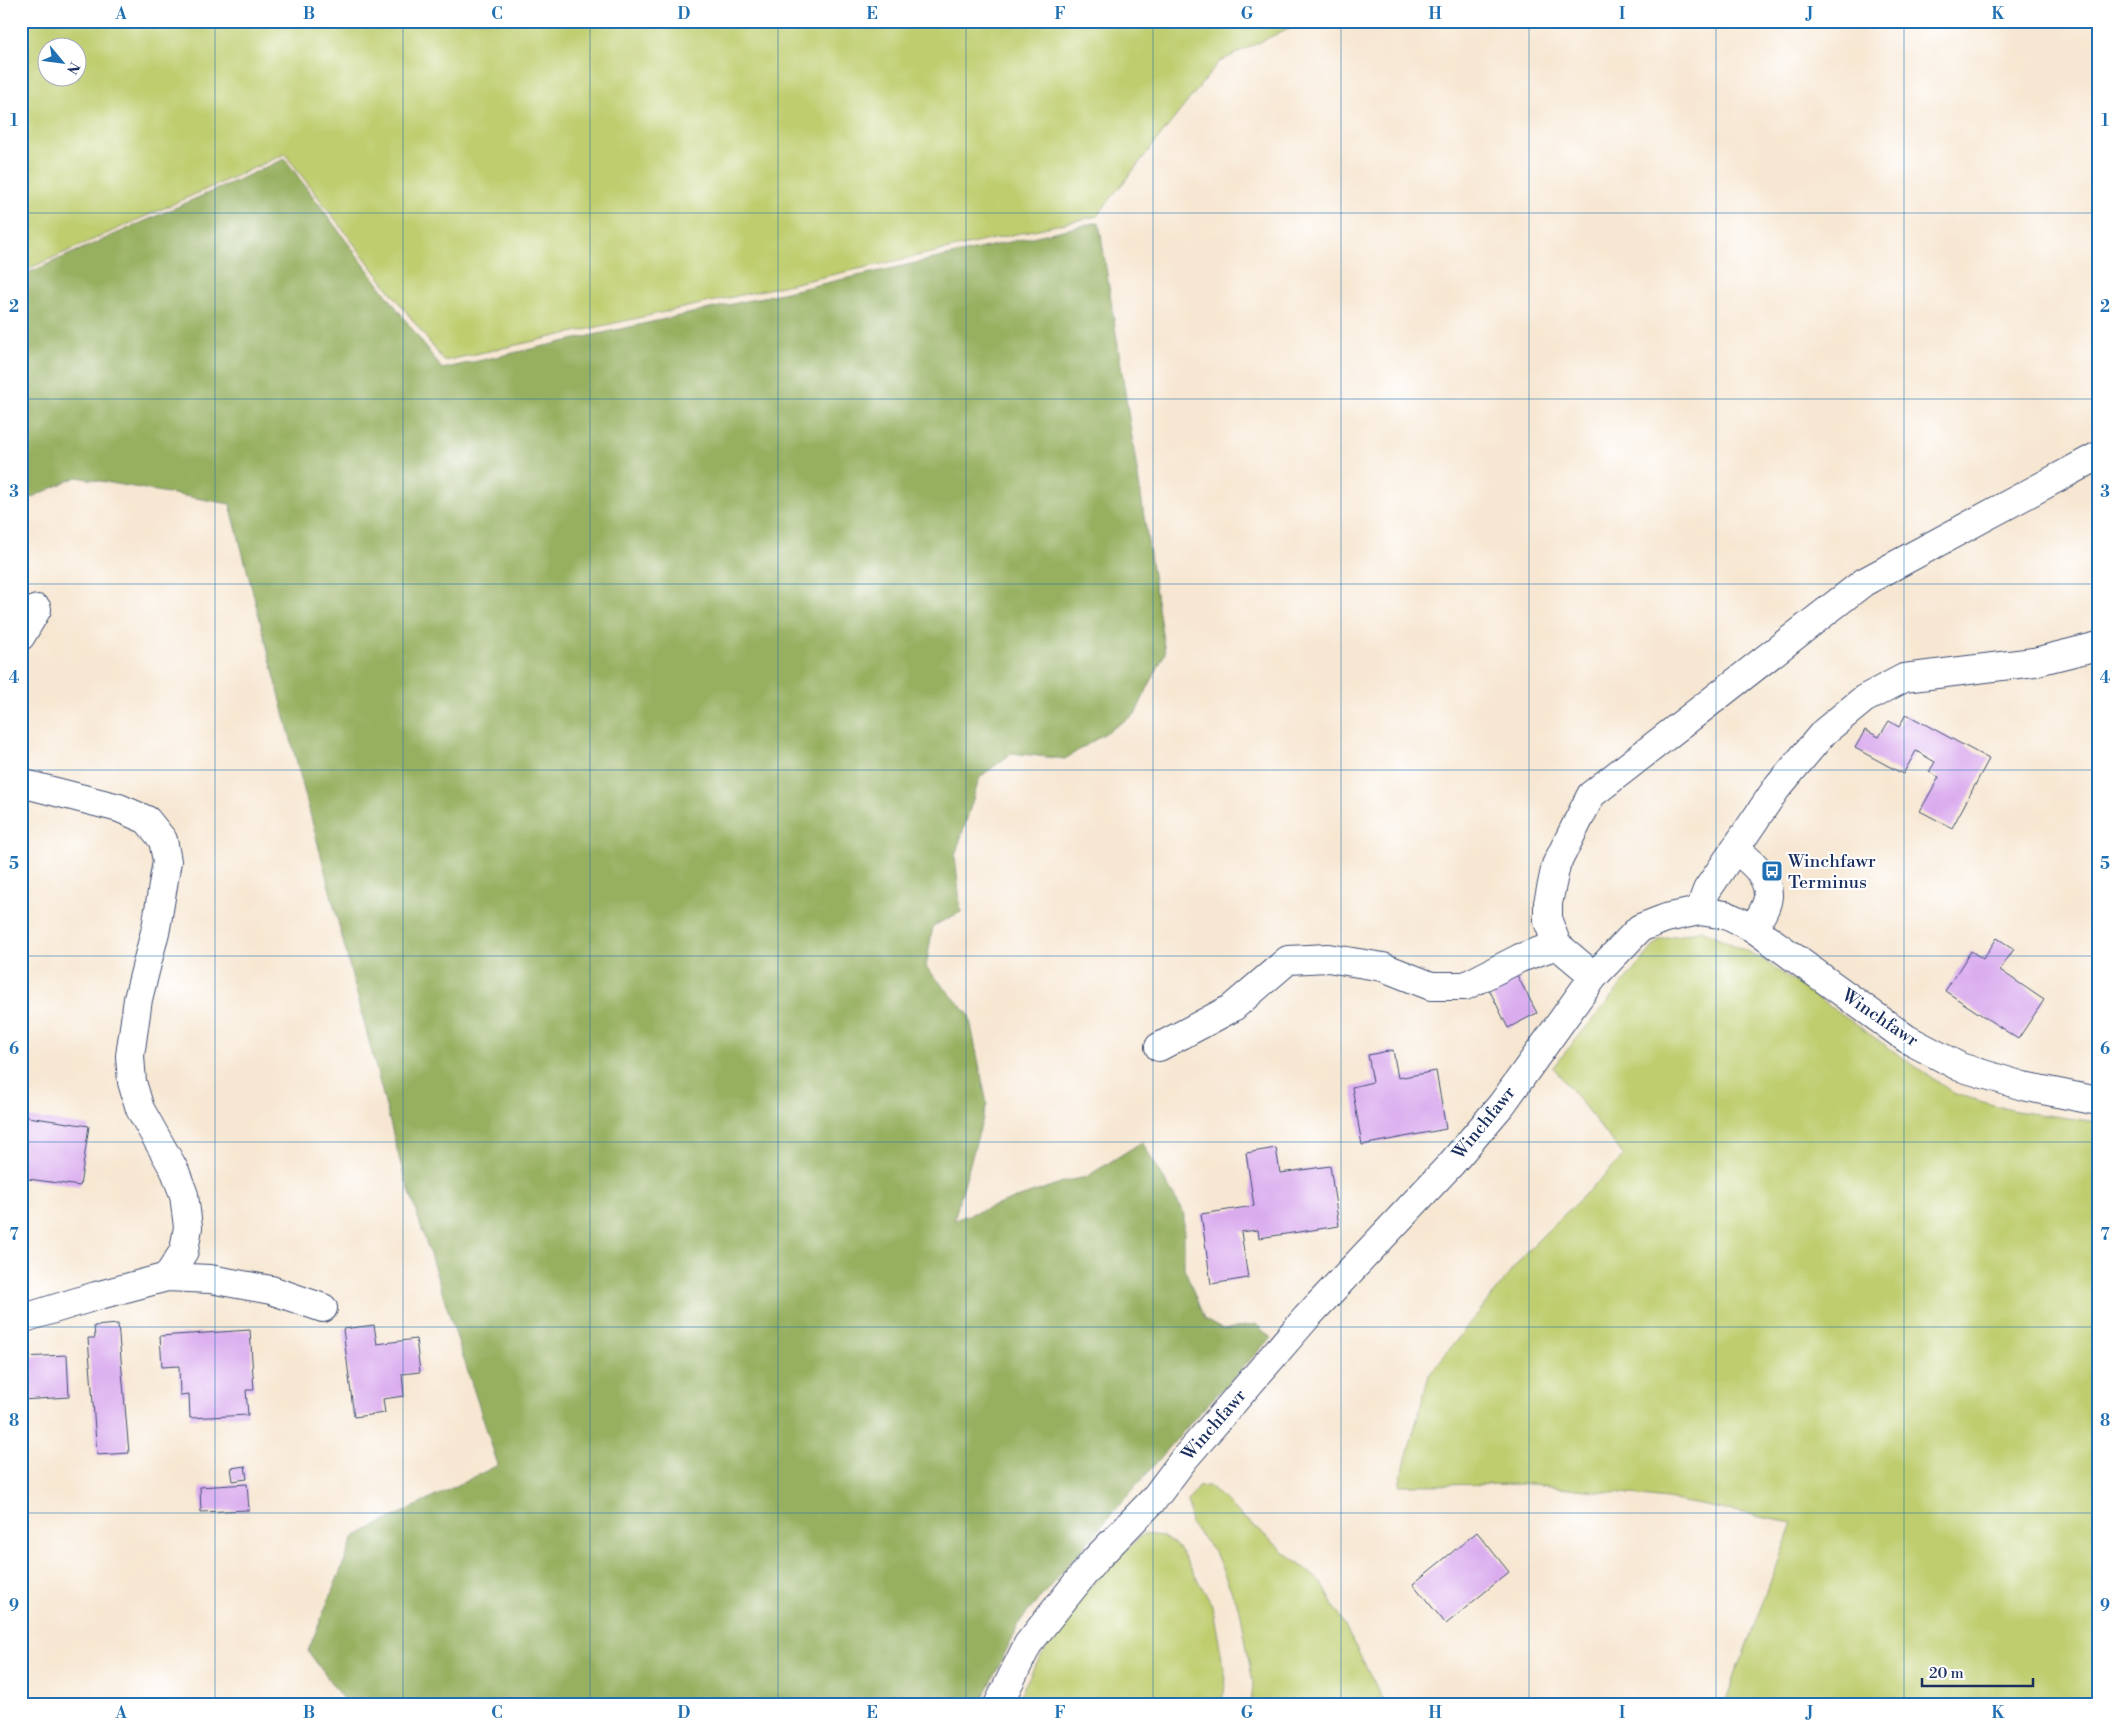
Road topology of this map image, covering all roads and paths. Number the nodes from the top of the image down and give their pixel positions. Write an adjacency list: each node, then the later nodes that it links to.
1 (2098, 456): 9 (street)
2 (37, 609): 3 (street)
3 (21, 636)
4 (2098, 646): 6 (street)
5 (21, 784): 13 (street)
6 (1734, 850): 7 (street); 8 (street)
7 (1699, 911): 8 (street, Winchfawr); 10 (street, Winchfawr)
8 (1754, 928): 12 (street, Winchfawr)
9 (1557, 946): 10 (street); 11 (street)
10 (1594, 976): 16 (street, Winchfawr)
11 (1159, 1047)
12 (2098, 1101)
13 (167, 1277): 14 (street); 15 (street)
14 (323, 1308)
15 (21, 1319)
16 (998, 1705)

